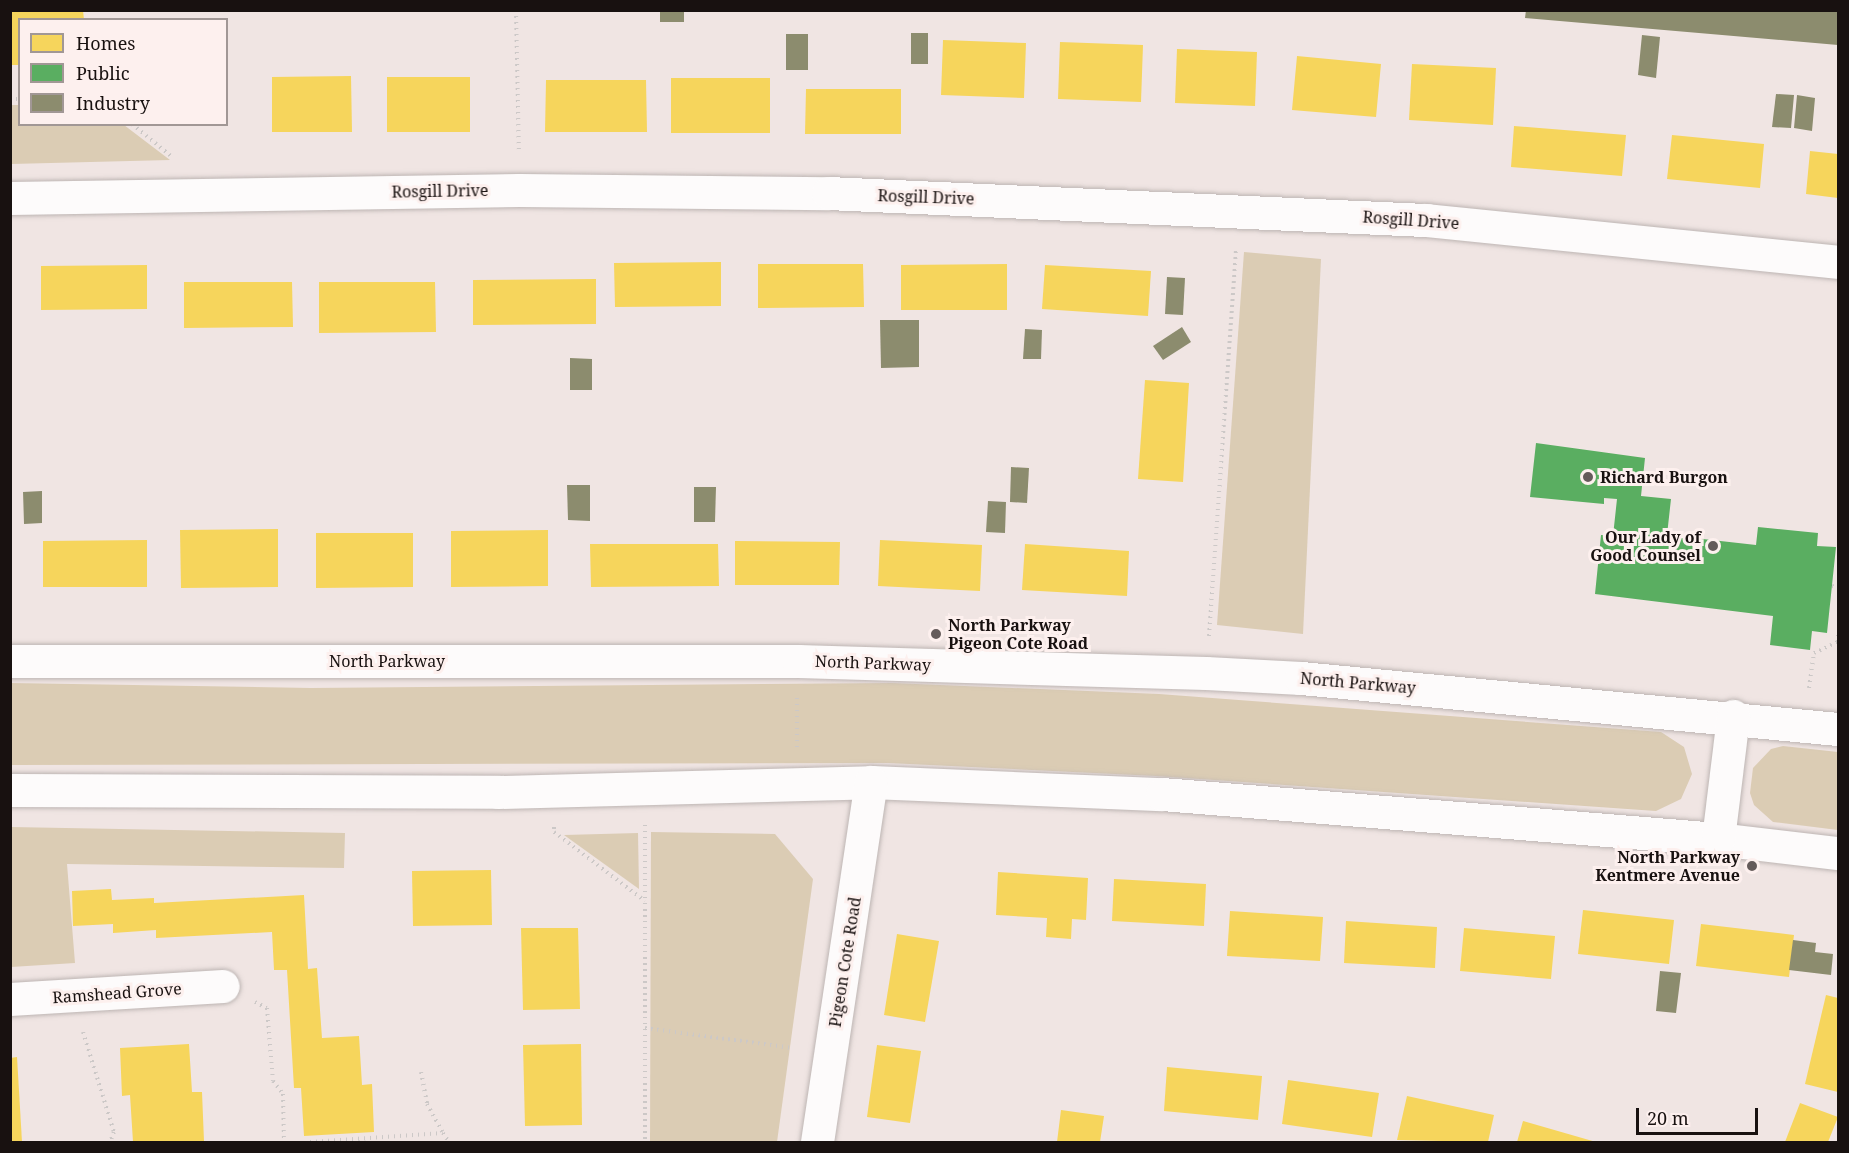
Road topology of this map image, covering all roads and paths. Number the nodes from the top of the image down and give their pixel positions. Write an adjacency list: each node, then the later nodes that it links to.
1 (516, 10): 2 (path)
2 (519, 190): 3 (street, Rosgill Drive); 4 (street, Rosgill Drive)
3 (10, 198)
4 (1239, 209): 5 (street, Rosgill Drive); 11 (path)
5 (1839, 262)
6 (1832, 586): 7 (path)
7 (1839, 587)
8 (1839, 634): 13 (path)
9 (798, 660): 10 (street, North Parkway); 11 (street, North Parkway); 15 (path)
10 (10, 661)
11 (1206, 673): 12 (street, North Parkway)
12 (1733, 716): 13 (street, North Parkway); 20 (street)
13 (1803, 724): 14 (street, North Parkway)
14 (1839, 729)
15 (796, 781): 16 (street); 17 (street)
16 (871, 782): 20 (street); 27 (street, Pigeon Cote Road)
17 (645, 786): 19 (street); 22 (path)
18 (10, 790): 19 (street)
19 (553, 790): 22 (path)
20 (1718, 839): 21 (street)
21 (1839, 853)
22 (645, 901): 26 (path)
23 (223, 986): 24 (street, Ramshead Grove); 32 (path)
24 (72, 995): 25 (street, Ramshead Grove); 31 (path)
25 (10, 999)
26 (645, 1028): 27 (path); 35 (path)
27 (830, 1053): 36 (street, Pigeon Cote Road)
28 (421, 1072): 29 (path)
29 (443, 1133): 30 (path); 34 (path)
30 (310, 1142): 33 (path)
31 (110, 1143)
32 (284, 1143)
33 (304, 1143)
34 (449, 1143)
35 (645, 1143)
36 (817, 1143)

